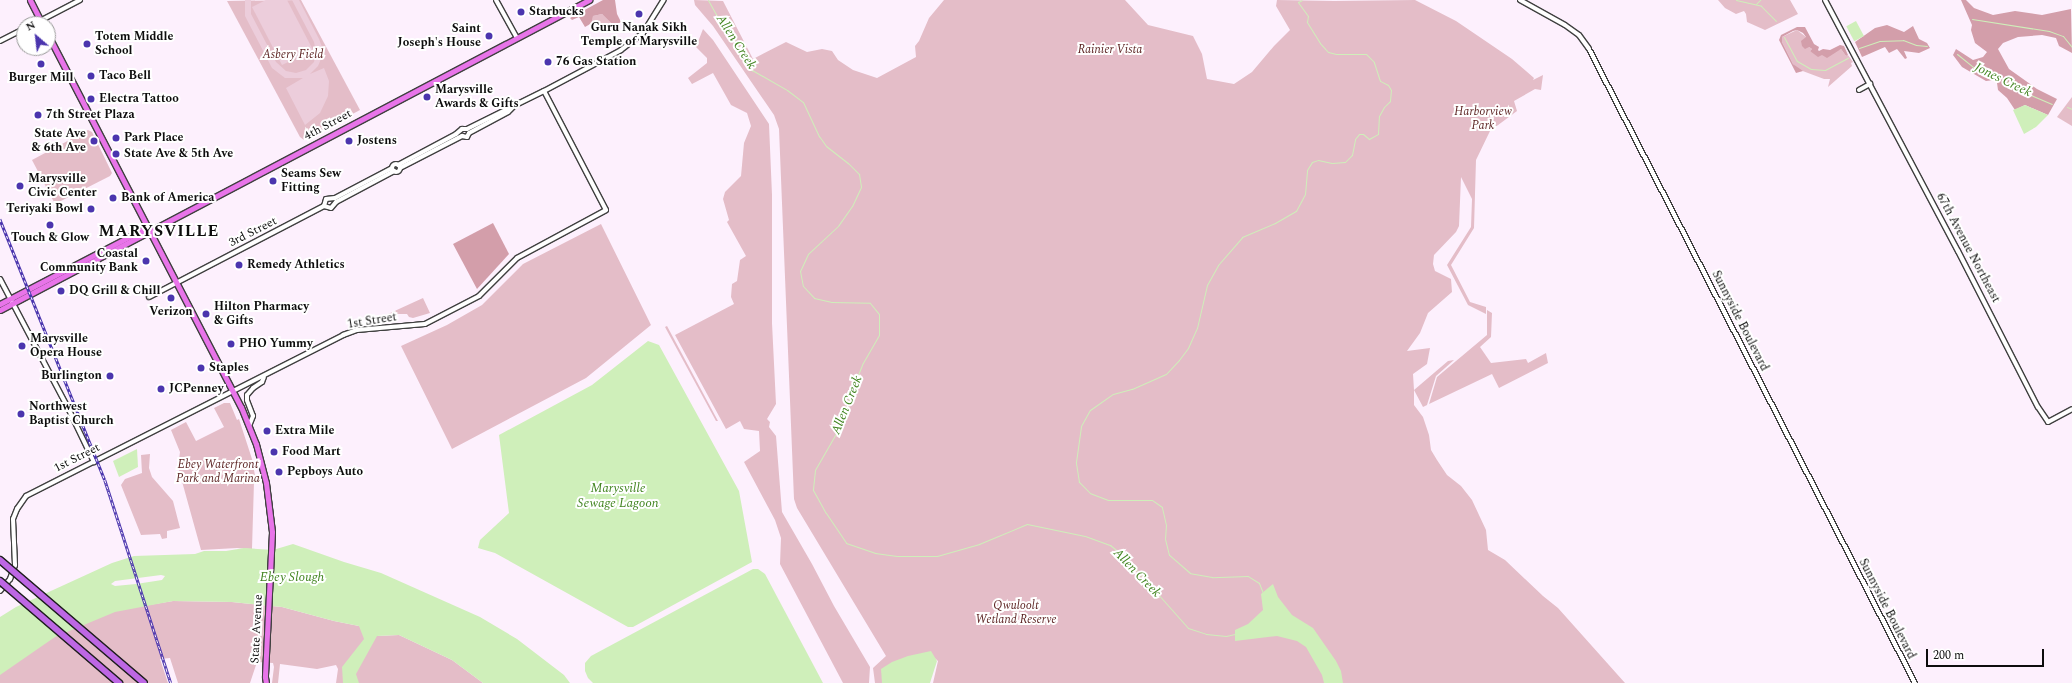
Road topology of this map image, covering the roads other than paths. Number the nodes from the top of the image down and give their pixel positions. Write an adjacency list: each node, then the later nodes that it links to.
1 (30, 0): 8 (main road)
2 (80, 0): 9 (street)
3 (496, 0): 11 (street)
4 (589, 0): 11 (main road, 4th Street)
5 (664, 0): 16 (street)
6 (1520, 0): 45 (street, Sunnyside Boulevard)
7 (1825, 0): 14 (street, 67th Avenue Northeast)
8 (38, 16)
9 (52, 16)
10 (16, 33): 12 (street)
11 (517, 38): 23 (main road, 4th Street)
12 (0, 41)
13 (56, 50): 23 (main road, State Avenue)
14 (1870, 84): 15 (street); 34 (street, 67th Avenue Northeast)
15 (1859, 90)
16 (544, 91): 17 (street); 32 (street, 1st Street)
17 (468, 131): 18 (street); 18 (street)
18 (461, 134): 19 (street)
19 (393, 170): 20 (street); 21 (street)
20 (330, 199): 21 (street); 22 (street)
21 (333, 204): 22 (street)
22 (324, 206): 27 (street, 3rd Street)
23 (149, 230): 24 (main road, 4th Street); 26 (main road, 4th Street); 27 (main road, State Avenue)
24 (79, 263): 26 (main road); 29 (main road, 4th Street)
25 (0, 279): 29 (street)
26 (61, 279): 29 (main road, 4th Street)
27 (176, 282): 28 (street, 3rd Street); 33 (main road, State Avenue)
28 (149, 297)
29 (12, 301): 30 (main road, 4th Street); 31 (main road, 4th Street); 36 (street)
30 (0, 304)
31 (0, 310)
32 (264, 376): 33 (street, 1st Street); 35 (street)
33 (233, 391): 35 (main road, State Avenue); 36 (street, 1st Street)
34 (2072, 409)
35 (249, 426): 40 (main road, State Avenue)
36 (94, 462): 39 (street, 1st Street)
37 (0, 560): 42 (highway, bridge)
38 (0, 581): 41 (highway, bridge)
39 (0, 591)
40 (265, 677): 43 (main road, State Avenue); 44 (main road, State Avenue)
41 (119, 683)
42 (144, 683)
43 (262, 683)
44 (266, 683)
45 (1915, 683)

